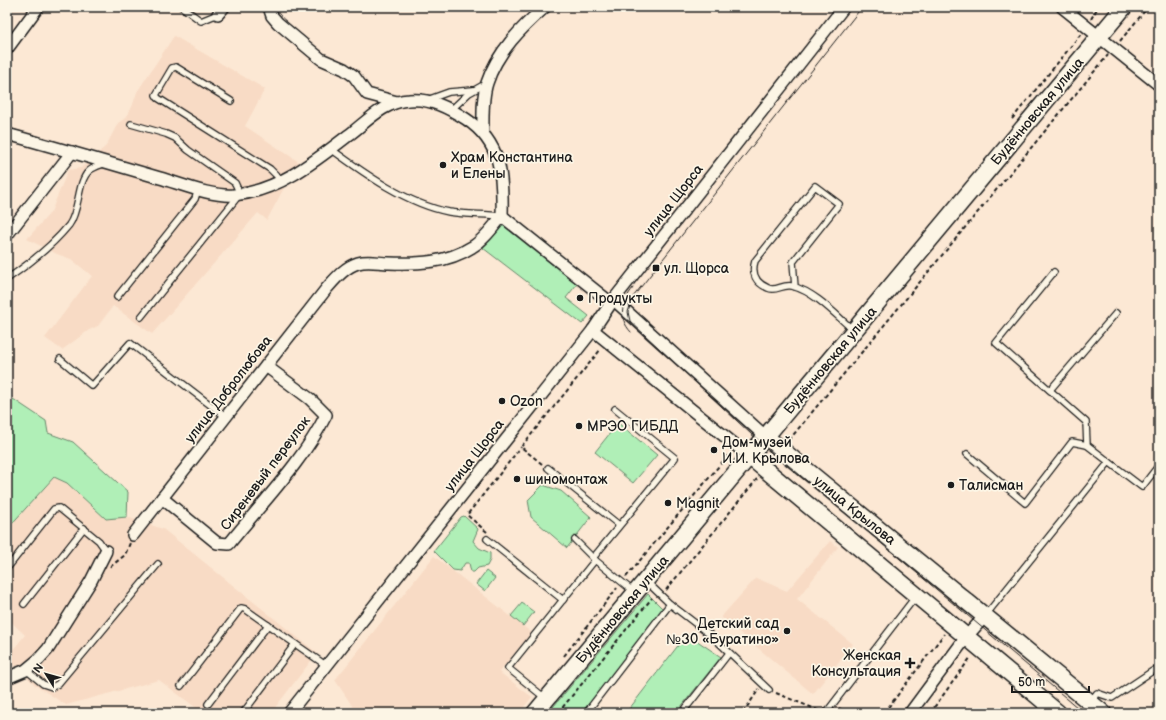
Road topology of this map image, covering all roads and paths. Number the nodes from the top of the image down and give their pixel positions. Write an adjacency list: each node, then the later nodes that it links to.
1 (38, 7): 11 (street)
2 (182, 7): 9 (lane)
3 (269, 7): 18 (street)
4 (545, 7): 13 (street)
5 (844, 7): 35 (street, улица Щорса)
6 (1062, 7): 10 (street)
7 (1124, 7): 10 (street, Будённовская улица)
8 (1148, 7): 12 (path)
9 (221, 11)
10 (1099, 37): 12 (street); 39 (street, Будённовская улица)
11 (7, 49)
12 (1113, 49): 14 (street); 49 (path)
13 (487, 82): 15 (lane); 21 (street)
14 (1159, 85)
15 (473, 90): 17 (lane); 19 (lane)
16 (231, 101): 26 (lane)
17 (426, 101): 18 (street); 19 (street)
18 (397, 102): 23 (street)
19 (451, 110): 21 (street)
20 (131, 124): 28 (lane)
21 (483, 132): 29 (street)
22 (7, 134): 24 (street)
23 (330, 148): 26 (street); 29 (lane)
24 (72, 152): 25 (street); 30 (street)
25 (108, 163): 27 (street); 32 (lane)
26 (280, 182): 28 (street)
27 (198, 189): 28 (street); 34 (lane)
28 (240, 194): 37 (lane)
29 (502, 216): 35 (street, улица Крылова); 42 (street, улица Добролюбова)
30 (7, 235)
31 (1054, 272): 43 (lane)
32 (7, 279)
33 (795, 287): 33 (lane); 39 (lane)
34 (117, 297)
35 (613, 301): 38 (street, улица Щорса); 46 (street, улица Крылова)
36 (1116, 313): 43 (lane)
37 (141, 317)
38 (593, 330): 51 (street, улица Крылова); 79 (street, улица Щорса)
39 (854, 331): 46 (street, Будённовская улица)
40 (603, 347): 48 (path)
41 (60, 359): 45 (lane)
42 (266, 366): 45 (street, улица Добролюбова); 55 (street, Сиреневый переулок)
43 (1050, 390): 47 (lane)
44 (615, 409): 56 (lane)
45 (226, 417): 55 (street, улица Добролюбова)
46 (766, 437): 49 (street, улица Крылова); 51 (street, Будённовская улица)
47 (1088, 446): 50 (lane); 52 (lane)
48 (521, 447): 54 (path); 59 (path)
49 (781, 449): 72 (street, улица Крылова)
50 (967, 454)
51 (749, 456): 66 (street, Будённовская улица); 68 (street, улица Крылова)
52 (1108, 462): 53 (lane); 72 (lane)
53 (1159, 465)
54 (546, 467): 56 (lane)
55 (162, 498): 58 (street, улица Добролюбова)
56 (620, 525): 62 (lane)
57 (84, 528): 61 (lane); 64 (lane); 70 (lane)
58 (133, 535): 65 (path)
59 (488, 536): 69 (lane)
60 (575, 540): 62 (lane)
61 (106, 551): 80 (street)
62 (594, 559): 67 (lane); 69 (lane)
63 (158, 564): 80 (lane)
64 (9, 566)
65 (106, 570)
66 (646, 581): 67 (street, Будённовская улица); 71 (lane)
67 (635, 593): 88 (street, Будённовская улица)
68 (916, 596): 75 (street, улица Крылова); 94 (lane)
69 (563, 600): 88 (lane)
70 (24, 604)
71 (670, 604): 77 (lane); 91 (lane)
72 (985, 616): 75 (street); 86 (street, улица Крылова)
73 (268, 625): 76 (lane); 84 (lane); 87 (lane)
74 (947, 630): 95 (path)
75 (967, 636): 96 (street); 98 (street, улица Крылова)
76 (295, 644): 79 (lane); 89 (lane)
77 (729, 652): 83 (lane); 92 (lane)
78 (972, 658): 97 (path)
79 (327, 666): 90 (street, улица Щорса)
80 (26, 670): 82 (street)
81 (1159, 674): 86 (lane)
82 (7, 678)
83 (763, 684): 85 (lane); 93 (path)
84 (181, 686)
85 (769, 690): 94 (path)
86 (1090, 702): 99 (street, улица Крылова)
87 (208, 704)
88 (540, 709)
89 (243, 713)
90 (289, 713)
91 (586, 713)
92 (682, 713)
93 (743, 713)
94 (826, 713)
95 (884, 713)
96 (910, 713)
97 (930, 713)
98 (1058, 713)
99 (1102, 713)

